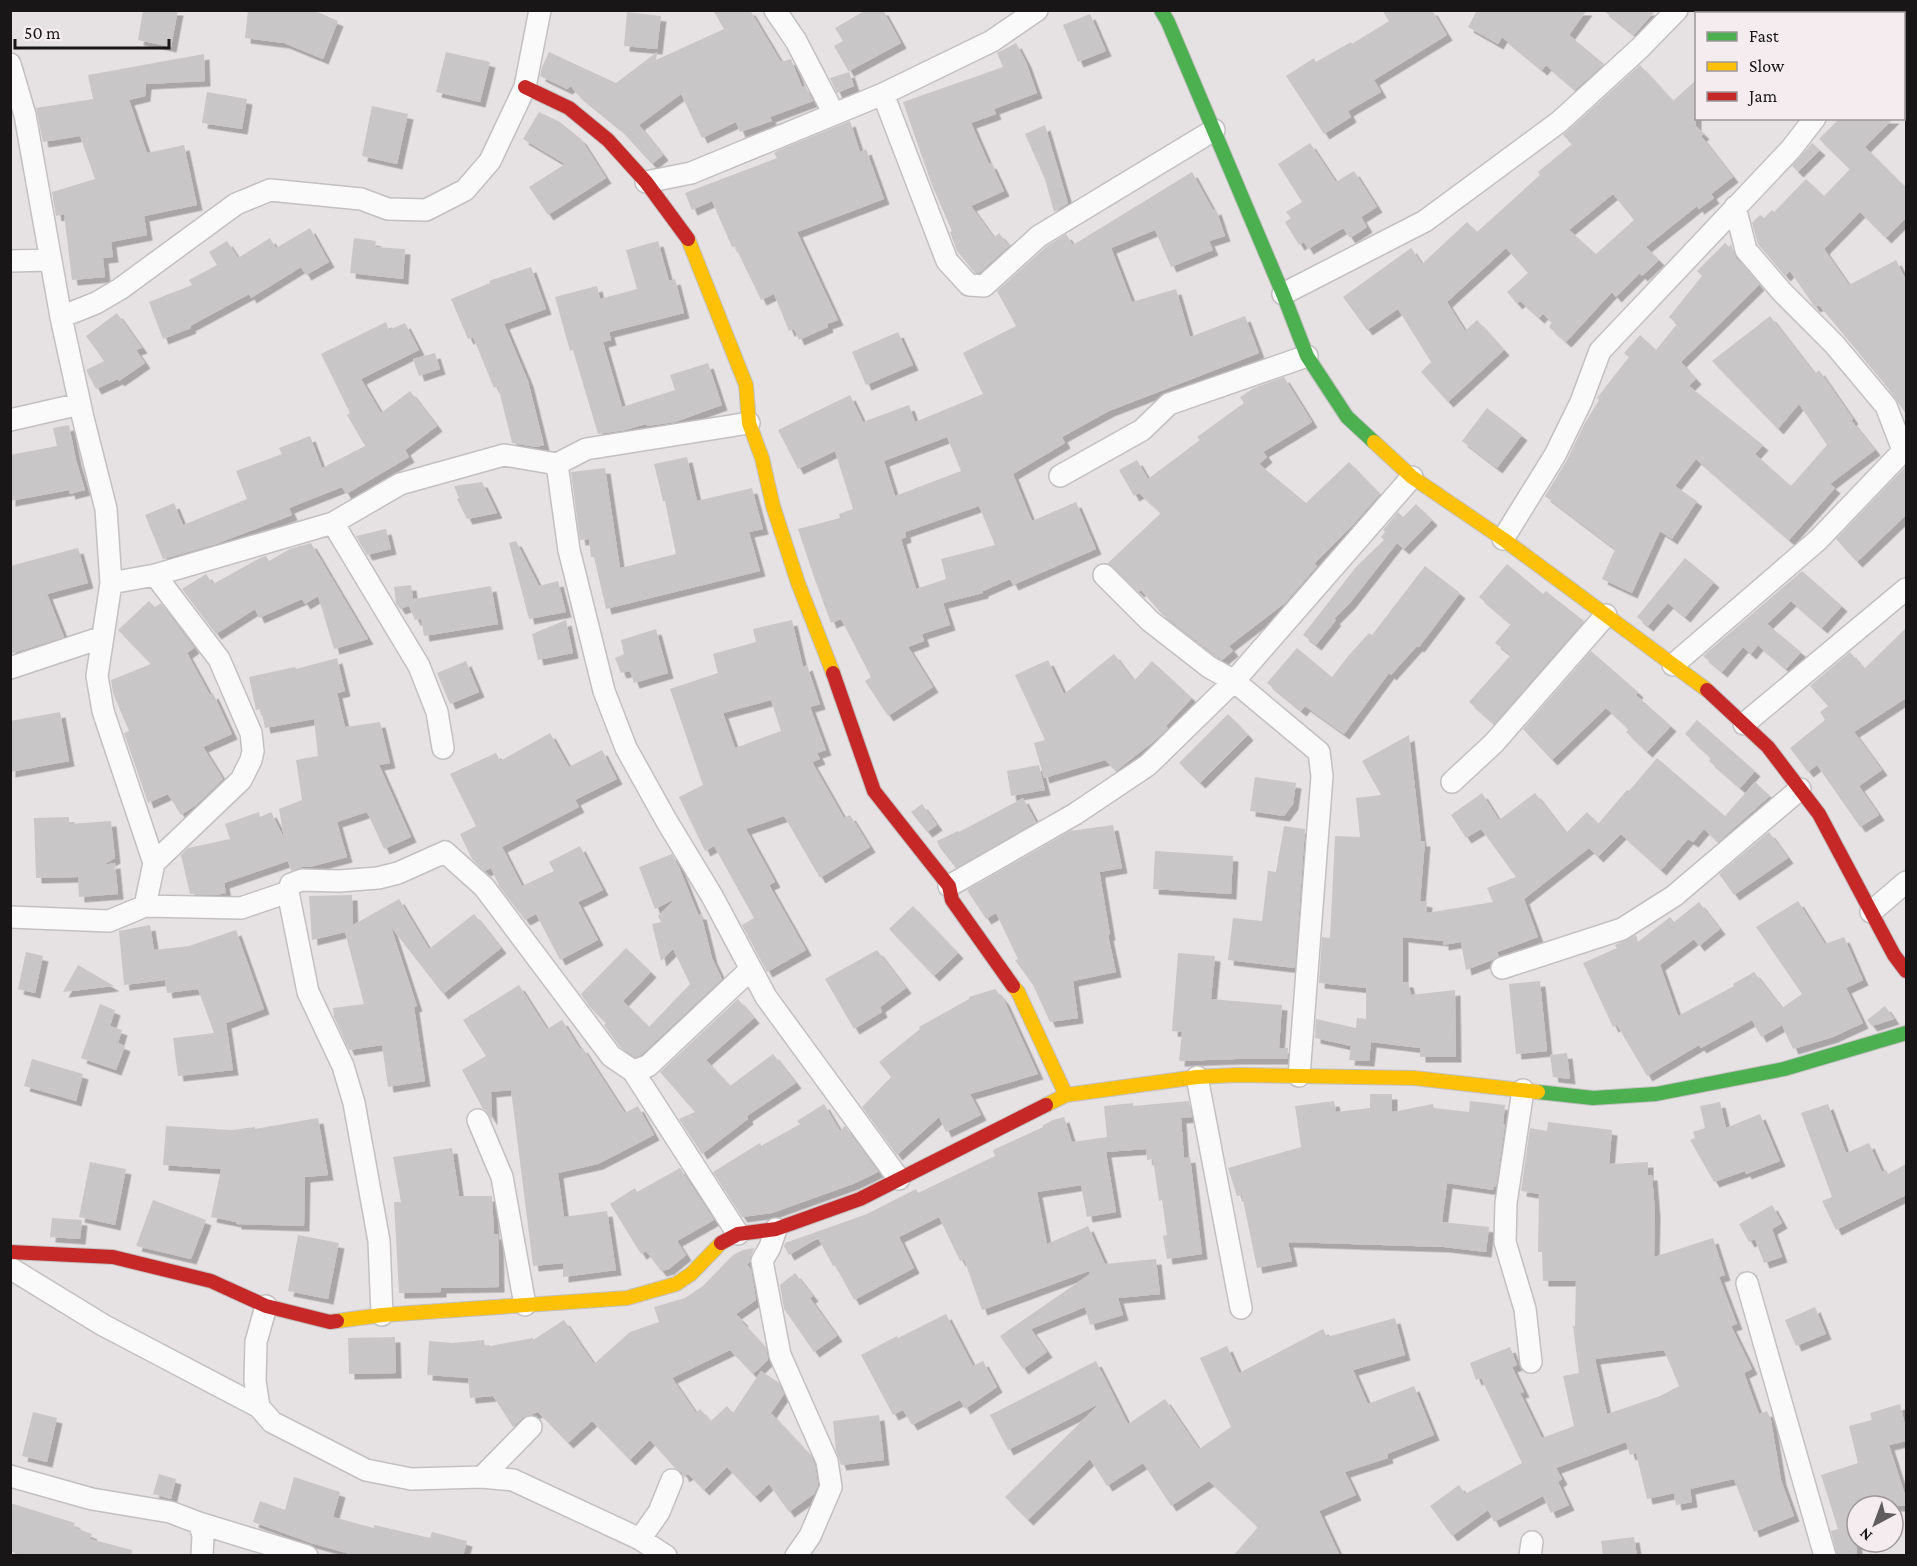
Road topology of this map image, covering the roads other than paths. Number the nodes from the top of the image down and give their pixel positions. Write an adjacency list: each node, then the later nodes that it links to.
1 (540, 10): 7 (street)
2 (775, 10): 9 (street)
3 (1036, 10): 8 (street)
4 (1161, 10): 11 (street)
5 (1677, 10): 16 (street)
6 (10, 64): 14 (street)
7 (525, 87): 12 (street); 17 (street)
8 (883, 94): 9 (street); 11 (street)
9 (834, 114): 12 (street)
10 (1813, 120): 13 (street)
11 (1214, 130): 16 (street)
12 (646, 182): 21 (street)
13 (1735, 207): 22 (street); 27 (street)
14 (50, 260): 15 (street); 17 (street)
15 (10, 261)
16 (1283, 294): 18 (street)
17 (61, 317): 19 (street)
18 (1307, 356): 24 (street); 25 (street)
19 (80, 404): 20 (street); 30 (street)
20 (10, 420)
21 (748, 423): 23 (street); 43 (street)
22 (1905, 449): 34 (street)
23 (557, 464): 26 (street); 49 (street)
24 (1060, 476)
25 (1412, 477): 27 (street); 36 (street)
26 (333, 523): 28 (street); 38 (street)
27 (1503, 539): 32 (street)
28 (155, 575): 30 (street); 41 (street)
29 (1104, 575): 36 (street)
30 (111, 583): 33 (street)
31 (1906, 589): 37 (street)
32 (1606, 615): 34 (street); 39 (street)
33 (103, 637): 35 (street); 41 (street)
34 (1673, 665): 37 (street)
35 (10, 668)
36 (1234, 681): 43 (street); 53 (street)
37 (1743, 724): 40 (street)
38 (443, 748)
39 (1452, 782)
40 (1800, 789): 46 (street); 48 (street)
41 (154, 863): 45 (street)
42 (1906, 882): 46 (street)
43 (949, 886): 56 (street)
44 (288, 892): 45 (street); 52 (street); 67 (street)
45 (145, 906): 47 (street)
46 (1871, 912): 50 (street)
47 (10, 917)
48 (1502, 968)
49 (751, 969): 52 (street); 58 (street)
50 (1906, 971)
51 (1906, 1033): 55 (street)
52 (633, 1071): 60 (street)
53 (1299, 1076): 54 (street); 55 (street)
54 (1197, 1077): 56 (street); 66 (street)
55 (1523, 1090): 68 (street)
56 (1066, 1095): 58 (street)
57 (478, 1120): 64 (street)
58 (899, 1179): 59 (street)
59 (776, 1229): 60 (street); 80 (street)
60 (738, 1234): 64 (street)
61 (10, 1252): 65 (street)
62 (10, 1268): 69 (street)
63 (1747, 1283): 81 (street)
64 (525, 1305): 67 (street)
65 (266, 1306): 67 (street); 69 (street)
66 (1241, 1308)
67 (382, 1315)
68 (1531, 1362)
69 (259, 1407): 72 (street)
70 (531, 1427): 72 (street)
71 (10, 1476): 74 (street)
72 (482, 1477): 76 (street)
73 (672, 1480): 76 (street)
74 (199, 1523): 75 (street); 77 (street)
75 (226, 1531): 77 (street); 78 (street)
76 (640, 1539): 79 (street)
77 (202, 1554)
78 (307, 1556)
79 (666, 1556)
80 (796, 1556)
81 (1825, 1556)

